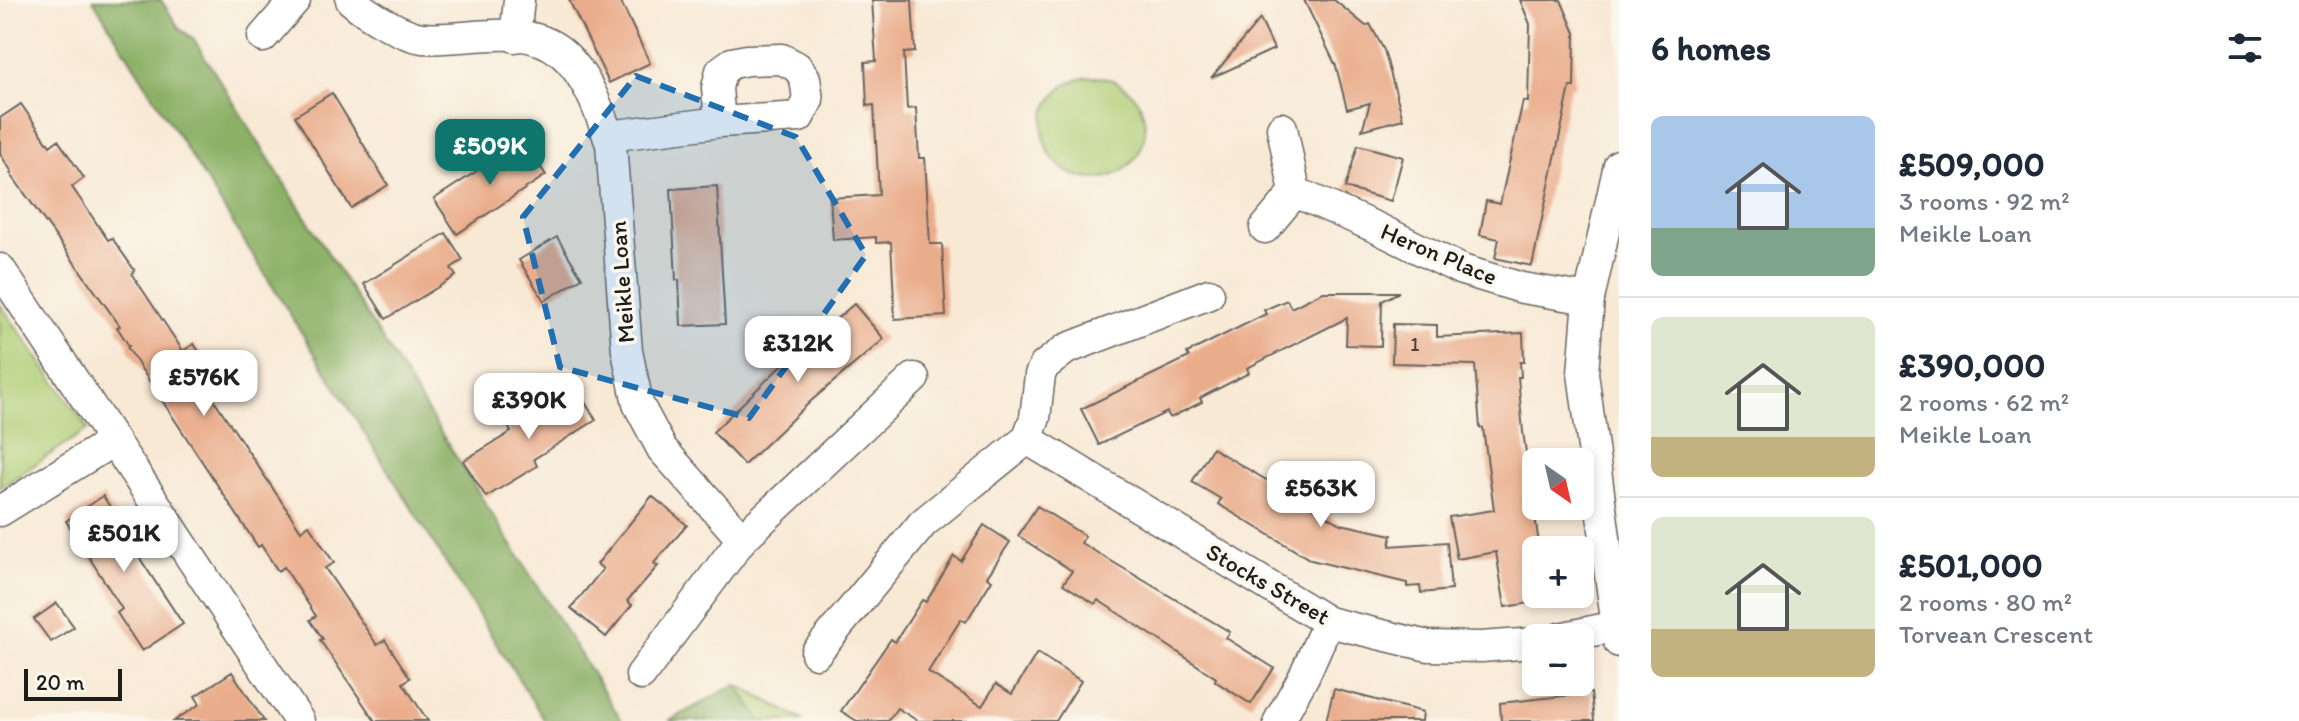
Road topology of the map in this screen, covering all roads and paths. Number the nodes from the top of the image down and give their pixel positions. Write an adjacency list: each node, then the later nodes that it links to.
1 (295, 0): 4 (street)
2 (351, 0): 5 (street, Meikle Loan)
3 (519, 0): 5 (street)
4 (263, 37)
5 (515, 37): 8 (street, Meikle Loan)
6 (720, 122): 8 (street)
7 (1282, 128): 10 (street)
8 (608, 136): 19 (street, Meikle Loan)
9 (1619, 165): 14 (street)
10 (1295, 192): 11 (street); 14 (street, Heron Place)
11 (1265, 228)
12 (0, 269): 17 (street)
13 (1209, 294): 16 (street)
14 (1589, 299): 21 (street)
15 (914, 378): 19 (street)
16 (1027, 439): 20 (street, Stocks Street); 24 (street)
17 (113, 441): 18 (street); 26 (street)
18 (0, 511)
19 (742, 539): 25 (street)
20 (1328, 622): 23 (street, Stocks Street); 27 (street)
21 (1618, 634): 22 (street)
22 (1594, 636)
23 (1522, 644)
24 (816, 653)
25 (641, 675)
26 (299, 721)
27 (1279, 721)

